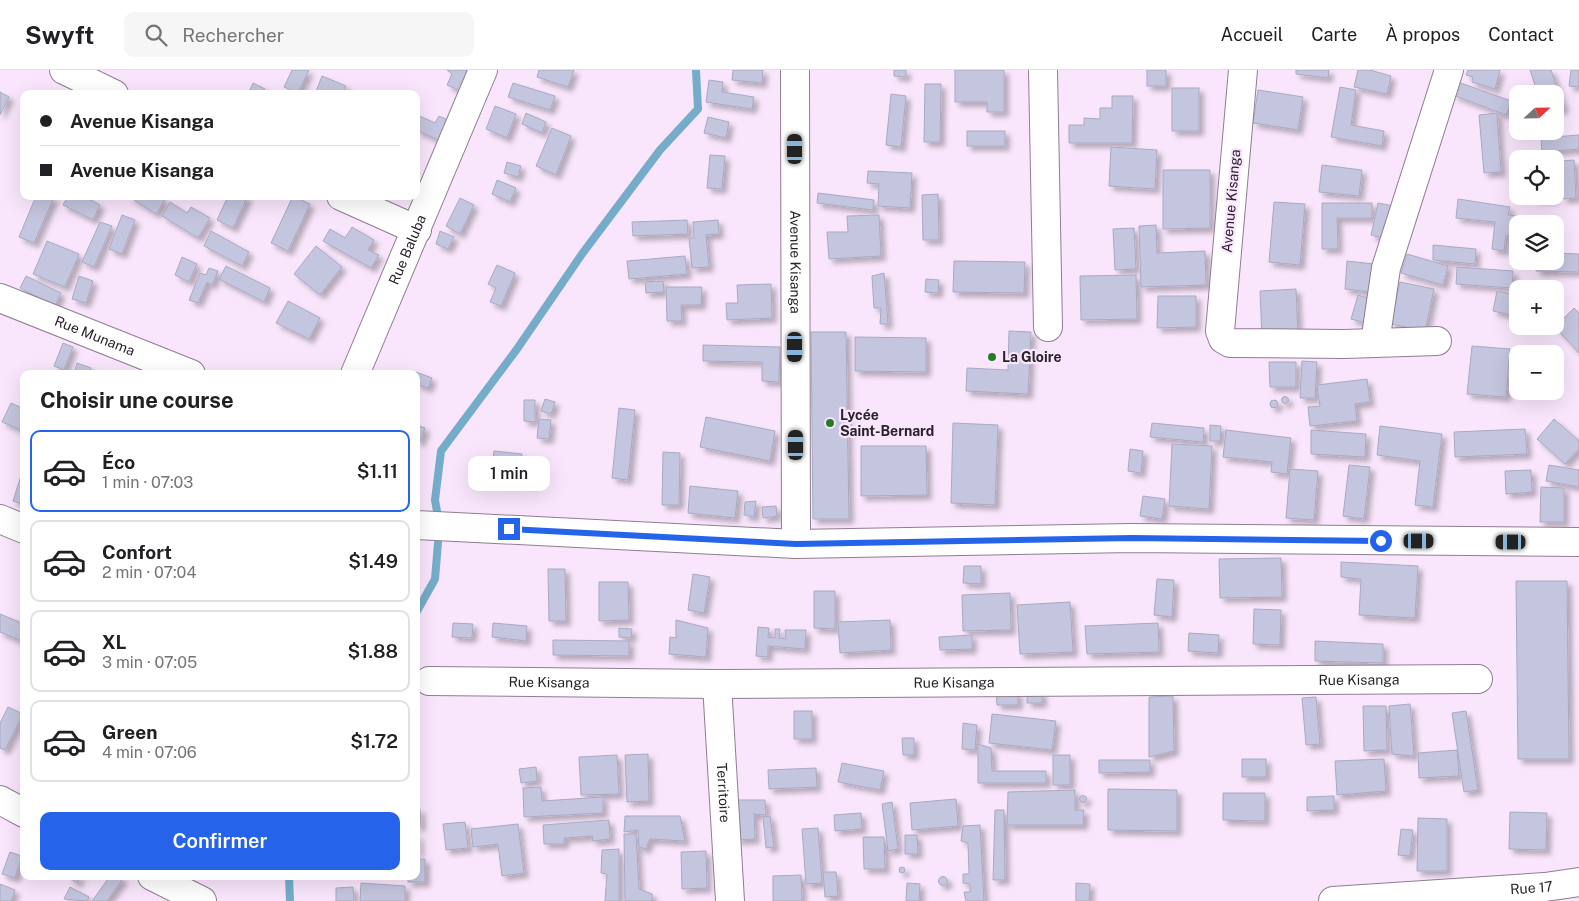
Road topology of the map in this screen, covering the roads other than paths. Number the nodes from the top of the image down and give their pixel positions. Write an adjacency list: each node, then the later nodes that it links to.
1 (64, 70): 7 (street)
2 (483, 70): 9 (street, Rue Baluba)
3 (795, 70): 20 (street, Avenue Kisanga)
4 (1043, 70): 11 (street)
5 (1243, 70): 13 (street, Avenue Kisanga)
6 (1449, 70): 13 (street)
7 (106, 90)
8 (350, 200): 9 (street)
9 (417, 230): 15 (street, Rue Baluba)
10 (0, 298): 14 (street, Rue Munama)
11 (1048, 326)
12 (1437, 341): 13 (street)
13 (1375, 343)
14 (180, 370)
15 (357, 370)
16 (0, 520): 18 (street)
17 (420, 525): 20 (street)
18 (20, 528)
19 (1579, 542): 20 (street)
20 (796, 544)
21 (1478, 679): 23 (street, Rue Kisanga)
22 (429, 680): 23 (street, Rue Kisanga)
23 (717, 684): 29 (street, Territoire)
24 (0, 800): 25 (street)
25 (20, 811)
26 (165, 880): 28 (street)
27 (1579, 882): 30 (street, Rue 17)
28 (202, 901)
29 (730, 901)
30 (1333, 901)

